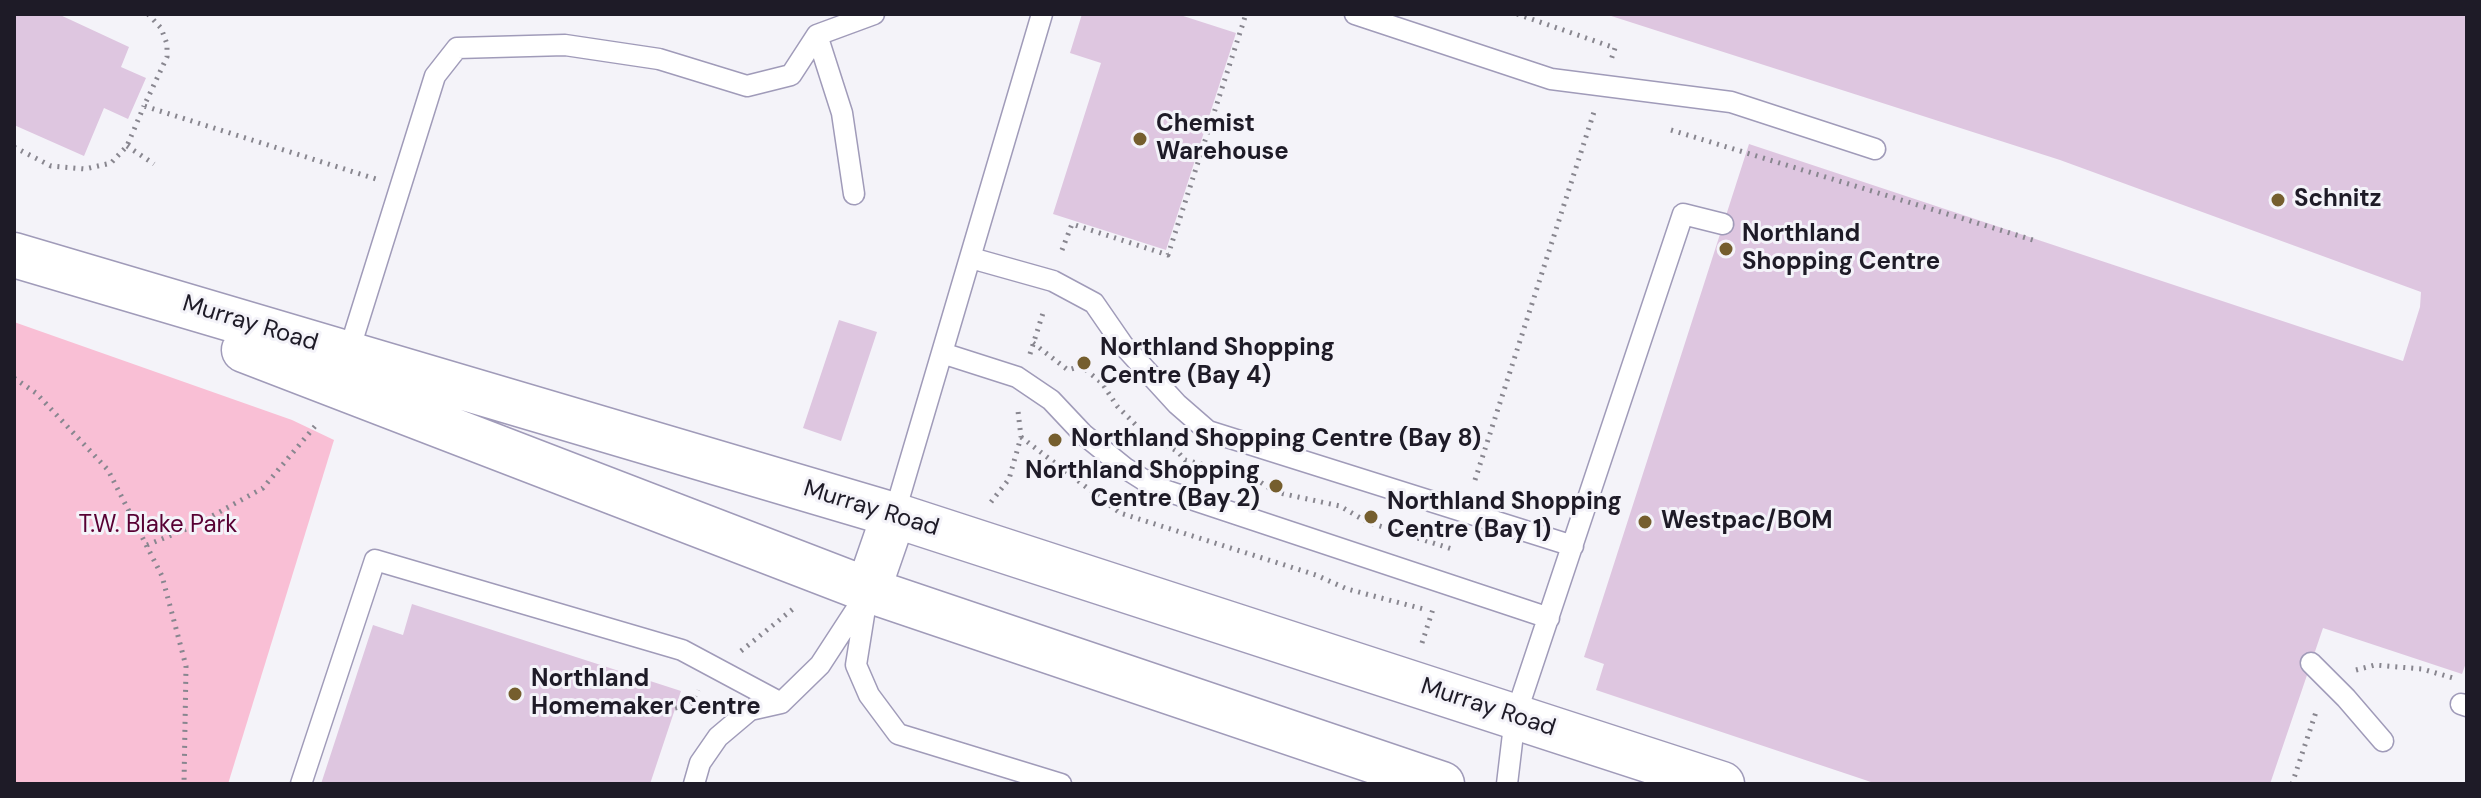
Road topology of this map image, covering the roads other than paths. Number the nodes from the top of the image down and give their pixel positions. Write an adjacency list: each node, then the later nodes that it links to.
1 (874, 14): 4 (lane)
2 (1042, 14): 9 (lane)
3 (1355, 14): 5 (lane)
4 (817, 35): 6 (lane); 12 (lane)
5 (1875, 149)
6 (854, 194)
7 (1723, 224): 14 (lane)
8 (14, 255): 12 (main road, Murray Road)
9 (971, 258): 11 (lane); 14 (lane)
10 (14, 262): 15 (main road, Murray Road)
11 (942, 353): 13 (lane); 16 (lane)
12 (348, 354): 13 (main road, Murray Road)
13 (894, 515): 15 (main road); 19 (main road, Murray Road)
14 (1573, 546): 16 (lane)
15 (868, 590): 18 (lane); 23 (lane); 24 (main road, Murray Road)
16 (1549, 618): 19 (lane)
17 (2311, 663): 20 (lane)
18 (781, 703): 21 (lane); 22 (lane)
19 (1515, 717): 25 (lane); 26 (main road, Murray Road)
20 (2383, 741)
21 (301, 784)
22 (694, 784)
23 (1061, 784)
24 (1442, 784)
25 (1507, 784)
26 (1722, 784)

